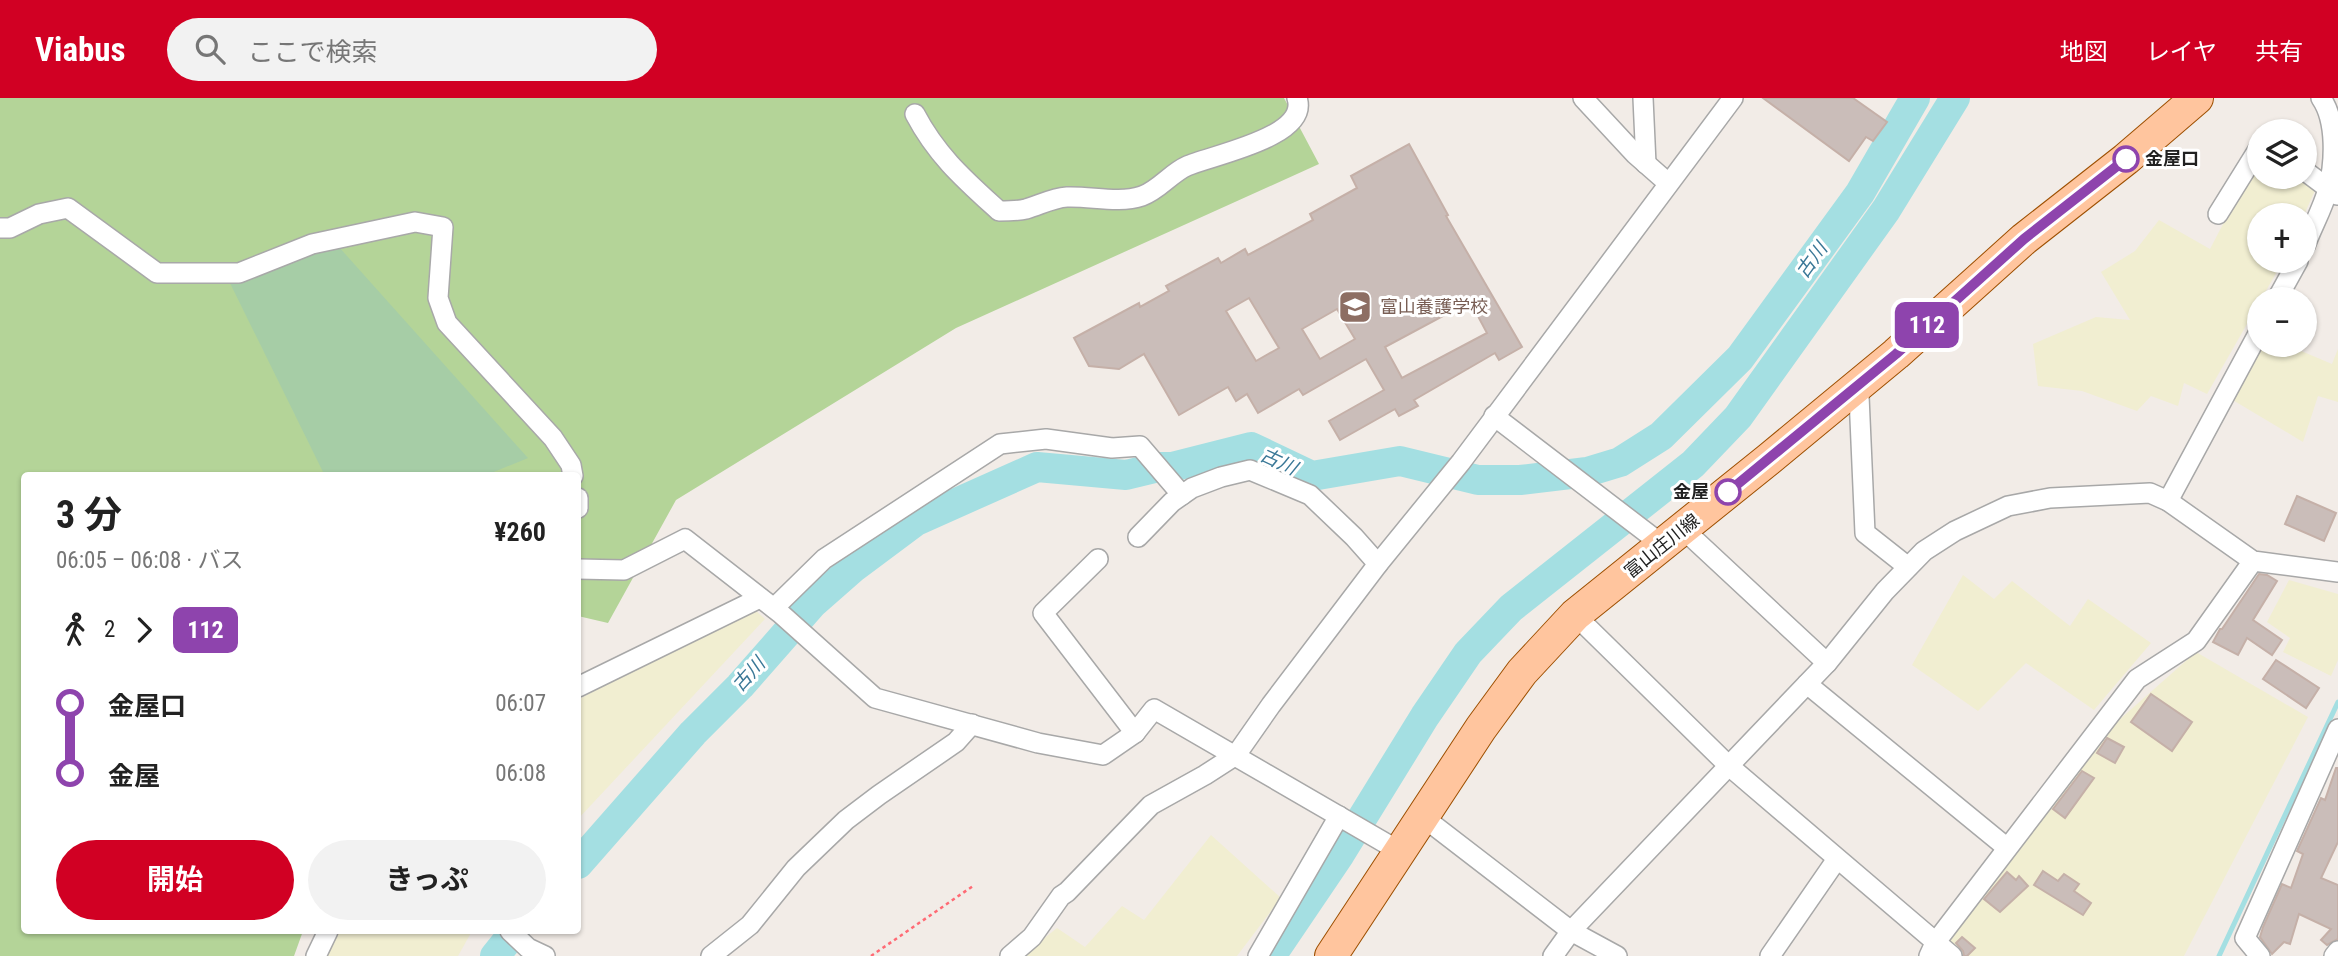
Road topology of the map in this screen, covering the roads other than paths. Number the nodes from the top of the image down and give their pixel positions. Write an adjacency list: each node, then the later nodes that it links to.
1 (1297, 98): 7 (street)
2 (1583, 98): 8 (street)
3 (1643, 98): 8 (street)
4 (1733, 98): 11 (street)
5 (2196, 98): 17 (main road, 富山庄川線)
6 (2321, 98): 12 (street)
7 (915, 114)
8 (1646, 164): 11 (street)
9 (2247, 167): 13 (street)
10 (2317, 180): 12 (street)
11 (1668, 184): 18 (street)
12 (2333, 192): 14 (street)
13 (2218, 214)
14 (2317, 223)
15 (0, 228): 19 (street)
16 (2247, 354): 21 (street)
17 (1853, 388): 22 (main road, 富山庄川線); 27 (street)
18 (1494, 416): 22 (street); 26 (street)
19 (572, 472)
20 (1177, 490): 23 (street); 26 (street); 30 (street)
21 (2168, 501): 25 (street); 27 (street)
22 (1662, 534): 31 (main road, 富山庄川線); 32 (street)
23 (1138, 537)
24 (1098, 559): 37 (street)
25 (2253, 561): 29 (street); 43 (street)
26 (1378, 565): 38 (street)
27 (1908, 567): 32 (street)
28 (581, 569): 30 (street)
29 (2338, 572)
30 (771, 607): 34 (street); 35 (street)
31 (1575, 615): 39 (street); 40 (main road, 富山庄川線)
32 (1827, 663): 33 (street)
33 (1807, 684): 39 (street); 43 (street)
34 (581, 686)
35 (972, 724): 37 (street); 52 (street)
36 (2338, 729): 60 (street)
37 (1135, 733): 38 (street)
38 (1236, 755): 41 (street); 53 (street)
39 (1729, 766): 44 (street); 45 (street)
40 (1423, 817): 42 (main road, 富山庄川線); 45 (street)
41 (1342, 818): 42 (street); 54 (street)
42 (1387, 844): 55 (main road, 富山庄川線)
43 (2006, 847): 48 (street)
44 (1837, 859): 48 (street); 58 (street)
45 (1570, 931): 56 (street); 57 (street)
46 (327, 934): 51 (street)
47 (514, 934): 50 (street)
48 (1932, 949): 59 (street)
49 (2338, 951): 61 (street)
50 (537, 952)
51 (316, 956)
52 (711, 956)
53 (1010, 956)
54 (1258, 956)
55 (1331, 956)
56 (1553, 956)
57 (1617, 956)
58 (1770, 956)
59 (1952, 956)
60 (2260, 956)
61 (2334, 956)

